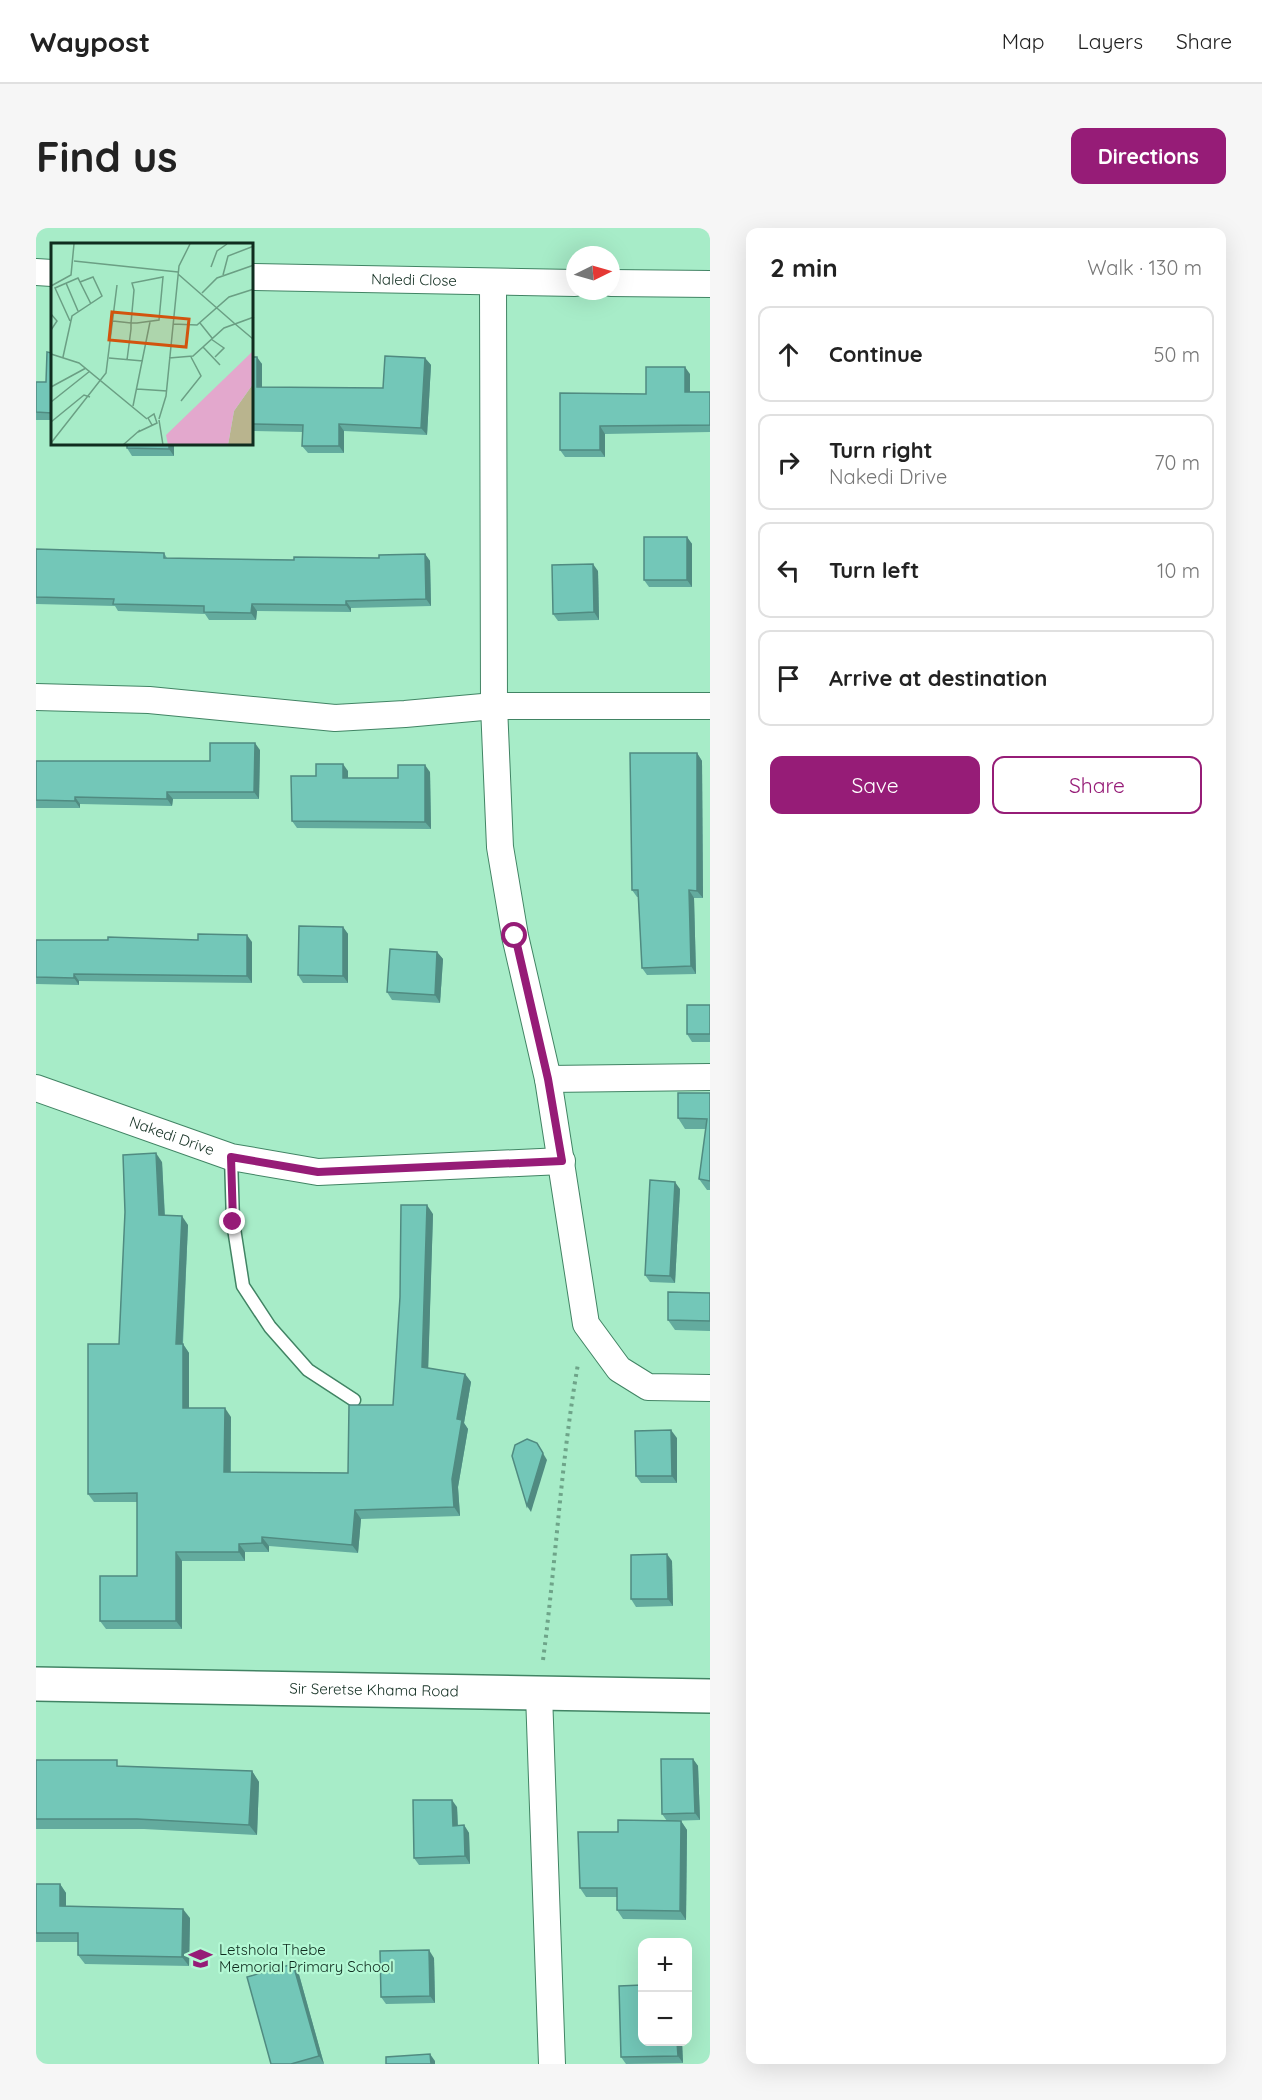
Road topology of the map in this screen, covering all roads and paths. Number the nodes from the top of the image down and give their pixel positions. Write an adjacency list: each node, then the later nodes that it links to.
1 (36, 272): 2 (street)
2 (51, 273)
3 (254, 277): 4 (street, Naledi Close)
4 (493, 282): 5 (street, Naledi Close); 9 (street)
5 (566, 283)
6 (620, 283): 7 (street)
7 (710, 284)
8 (36, 697): 9 (street)
9 (494, 706): 10 (street); 12 (street)
10 (710, 706)
11 (710, 1077): 12 (street)
12 (548, 1079): 15 (street)
13 (36, 1088): 14 (street, Nakedi Drive)
14 (231, 1157): 15 (street, Nakedi Drive); 18 (lane)
15 (562, 1161): 16 (street)
16 (586, 1324): 17 (street); 20 (path)
17 (710, 1388)
18 (354, 1400)
19 (36, 1684): 20 (main road, Sir Seretse Khama Road)
20 (539, 1694): 21 (main road, Sir Seretse Khama Road); 22 (street)
21 (710, 1696)
22 (552, 2064)

